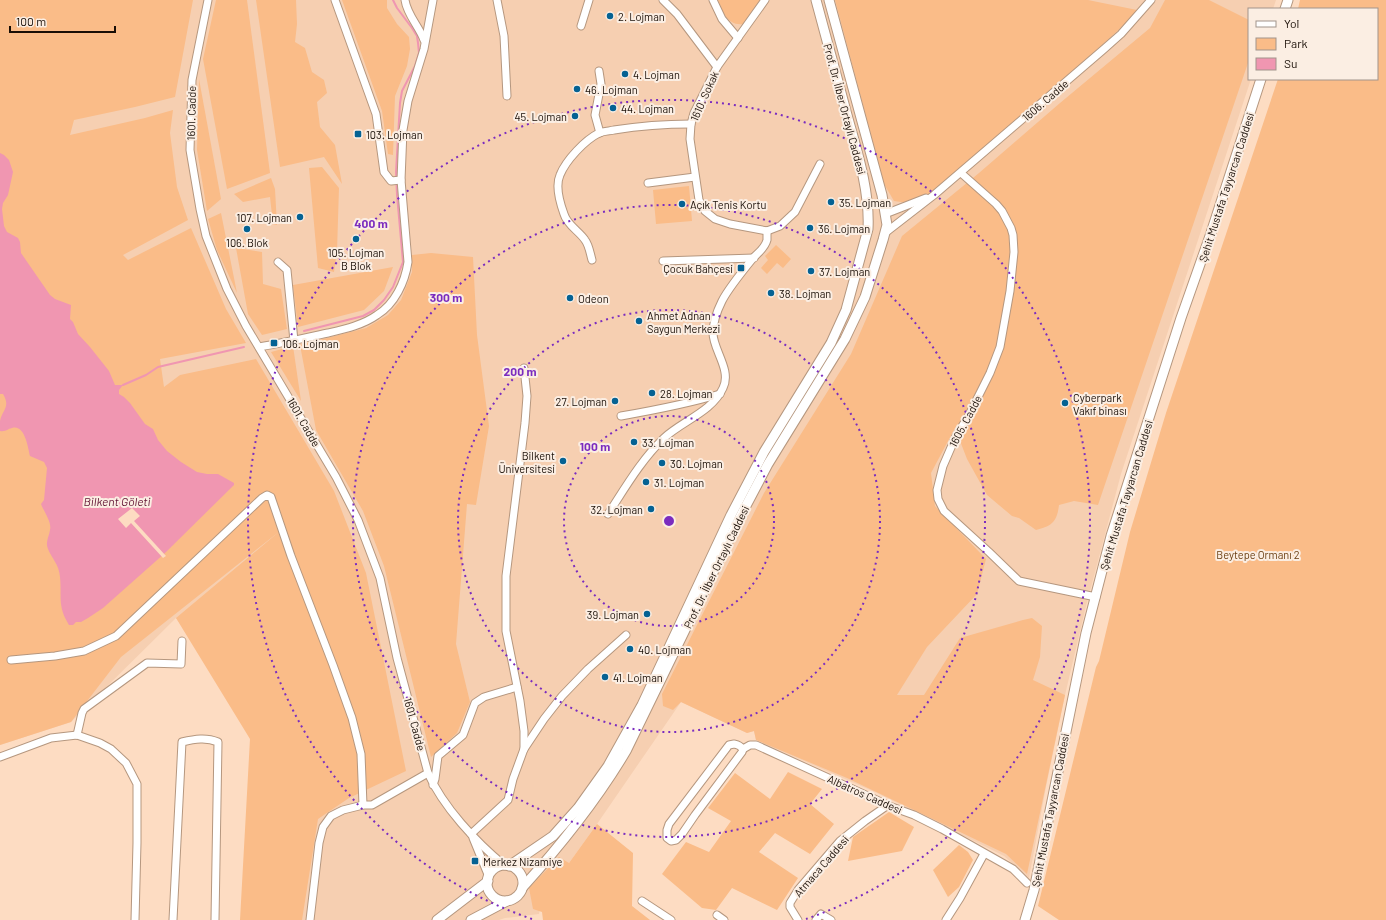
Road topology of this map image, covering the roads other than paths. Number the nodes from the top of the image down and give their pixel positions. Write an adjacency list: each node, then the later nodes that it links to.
1 (208, 0): 38 (street, 1601. Cadde)
2 (335, 0): 25 (street)
3 (405, 0): 15 (street)
4 (433, 0): 15 (street)
5 (497, 0): 19 (street)
6 (589, 0): 13 (street)
7 (663, 0): 16 (street)
8 (713, 0): 14 (street)
9 (765, 0): 14 (street, 1610. Sokak)
10 (816, 0): 29 (street, Prof. Dr. İlber Ortaylı Caddesi)
11 (829, 0): 28 (street, Prof. Dr. İlber Ortaylı Caddesi)
12 (1151, 0): 23 (street, 1606. Cadde)
13 (581, 26)
14 (738, 38): 16 (street, 1610. Sokak)
15 (425, 42): 25 (street)
16 (717, 66): 20 (street, 1610. Sokak)
17 (599, 71): 21 (street)
18 (1261, 80): 43 (street, Şehit Mustafa Tayyarcan Caddesi)
19 (507, 96)
20 (691, 124): 21 (street); 24 (street, 1610. Sokak)
21 (600, 133): 34 (street)
22 (820, 164): 31 (street)
23 (961, 173): 27 (street, 1606. Cadde); 43 (street, 1605. Cadde)
24 (695, 177): 26 (street); 31 (street, 1610. Sokak)
25 (397, 180): 37 (street)
26 (648, 183)
27 (934, 196): 28 (street, 1606. Cadde); 32 (street, 1606. Cadde)
28 (885, 214): 29 (street); 32 (street, Prof. Dr. İlber Ortaylı Caddesi)
29 (869, 218): 30 (street, Prof. Dr. İlber Ortaylı Caddesi)
30 (868, 229): 32 (street); 58 (street, Prof. Dr. İlber Ortaylı Caddesi)
31 (767, 231): 33 (street)
32 (885, 233): 61 (street, Prof. Dr. İlber Ortaylı Caddesi)
33 (754, 258): 35 (street); 40 (street)
34 (592, 260)
35 (663, 261)
36 (278, 262): 37 (street)
37 (294, 341): 38 (street)
38 (259, 346): 52 (street, 1601. Cadde)
39 (524, 368): 47 (street)
40 (720, 394): 41 (street); 42 (street)
41 (621, 416)
42 (608, 514)
43 (1096, 597): 77 (street, Şehit Mustafa Tayyarcan Caddesi)
44 (626, 635): 49 (street)
45 (182, 641): 48 (street)
46 (11, 660): 54 (street)
47 (517, 687): 49 (street); 53 (street)
48 (77, 735): 51 (street); 65 (street)
49 (524, 749): 56 (street)
50 (743, 750): 50 (street, Albatros Caddesi); 55 (street, Albatros Caddesi)
51 (0, 757)
52 (428, 772): 53 (street, 1601. Cadde); 54 (street)
53 (433, 785): 56 (street, 1601. Cadde)
54 (363, 805): 68 (street)
55 (888, 805): 57 (street, Albatros Caddesi); 73 (street, Atmaca Caddesi)
56 (471, 834): 58 (street, 1601. Cadde); 59 (street, 1601. Cadde)
57 (984, 854): 60 (street, Albatros Caddesi); 76 (street)
58 (507, 866): 59 (street, Prof. Dr. İlber Ortaylı Caddesi); 61 (street)
59 (488, 879): 62 (street); 69 (street, Prof. Dr. İlber Ortaylı Caddesi)
60 (1028, 883)
61 (522, 888): 62 (street, Prof. Dr. İlber Ortaylı Caddesi)
62 (508, 901): 70 (street, Prof. Dr. İlber Ortaylı Caddesi)
63 (642, 901): 71 (street)
64 (717, 915): 72 (street)
65 (135, 920)
66 (173, 920): 67 (street)
67 (215, 920)
68 (310, 920)
69 (437, 920)
70 (471, 920)
71 (671, 920)
72 (724, 920)
73 (798, 920)
74 (816, 920): 75 (street)
75 (831, 920)
76 (946, 920)
77 (1025, 920)

